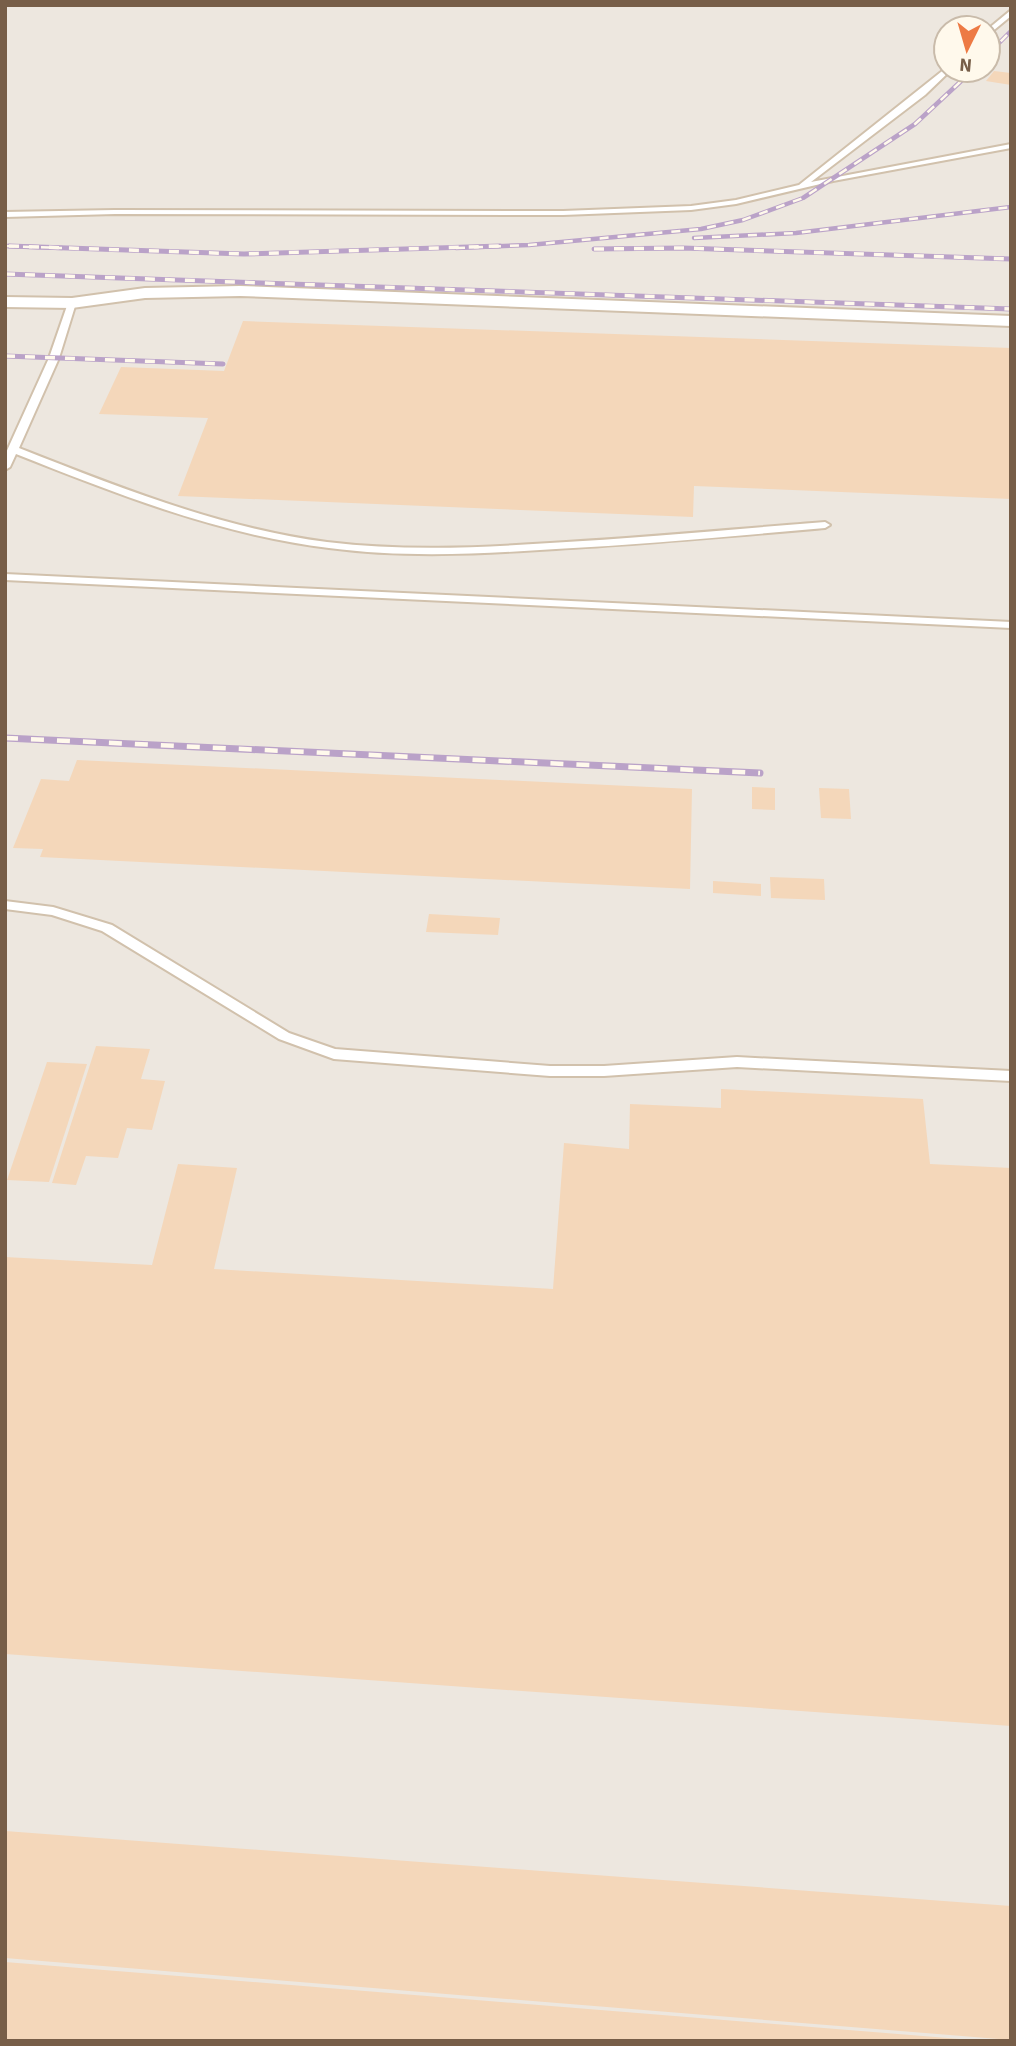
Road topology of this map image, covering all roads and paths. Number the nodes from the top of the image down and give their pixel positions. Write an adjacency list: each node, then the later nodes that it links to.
1 (932, 84): 3 (lane)
2 (1011, 146): 3 (lane)
3 (799, 187): 4 (lane)
4 (5, 215)
5 (5, 302): 6 (street)
6 (72, 303): 7 (street); 8 (lane)
7 (1011, 321)
8 (13, 449): 9 (lane); 10 (lane)
9 (5, 467)
10 (825, 525)
11 (5, 577): 12 (lane)
12 (1011, 625)
13 (5, 905): 14 (lane)
14 (1011, 1076)

